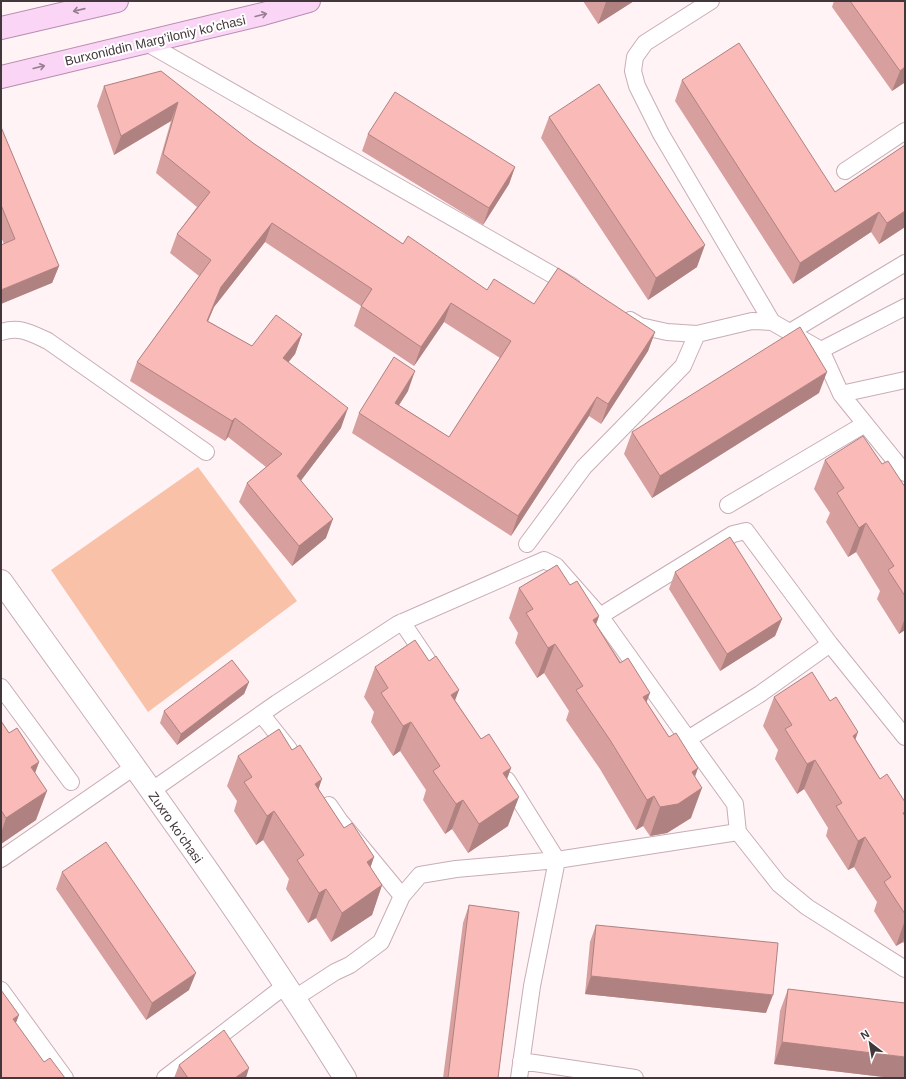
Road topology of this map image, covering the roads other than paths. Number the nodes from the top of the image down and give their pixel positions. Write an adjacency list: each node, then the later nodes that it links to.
1 (114, 1): 4 (main road, one-way to 4)
2 (309, 1): 5 (main road, Burxoniddin Marg’iloniy ko’chasi, one-way to 2)
3 (711, 1): 13 (lane)
4 (1, 28)
5 (144, 42): 6 (main road, Burxoniddin Marg’iloniy ko’chasi, one-way to 5); 10 (lane)
6 (1, 77)
7 (905, 131): 8 (lane)
8 (845, 171)
9 (905, 263): 15 (lane)
10 (586, 294)
11 (905, 307): 17 (lane)
12 (620, 314): 16 (lane)
13 (772, 322): 15 (lane); 16 (lane)
14 (1, 332): 21 (lane)
15 (790, 332): 17 (lane)
16 (698, 334): 24 (lane)
17 (821, 350): 19 (lane)
18 (905, 380): 19 (lane)
19 (842, 394): 20 (lane)
20 (865, 424): 22 (lane); 23 (lane)
21 (206, 452)
22 (905, 473)
23 (728, 505)
24 (527, 544)
25 (1, 581): 35 (street, Zuxro ko'chasi)
26 (600, 616): 27 (lane); 28 (lane); 33 (lane)
27 (402, 622): 29 (lane); 31 (lane)
28 (830, 644): 32 (lane); 33 (lane)
29 (437, 675)
30 (1, 687): 37 (lane)
31 (262, 715): 34 (lane); 38 (lane)
32 (905, 737)
33 (688, 739): 40 (lane)
34 (299, 763)
35 (134, 768): 38 (street, Zuxro ko'chasi); 41 (lane)
36 (498, 768): 42 (lane)
37 (71, 782)
38 (151, 791): 46 (street, Zuxro ko'chasi)
39 (322, 796): 43 (lane)
40 (738, 832): 42 (lane); 44 (lane)
41 (1, 859)
42 (557, 860): 43 (lane); 47 (lane)
43 (402, 896): 46 (lane)
44 (905, 969)
45 (1, 990): 48 (lane)
46 (291, 992): 49 (lane); 50 (street, Zuxro ko'chasi)
47 (521, 1061): 51 (lane); 52 (lane)
48 (65, 1078)
49 (164, 1078)
50 (345, 1078)
51 (519, 1078)
52 (635, 1078)

